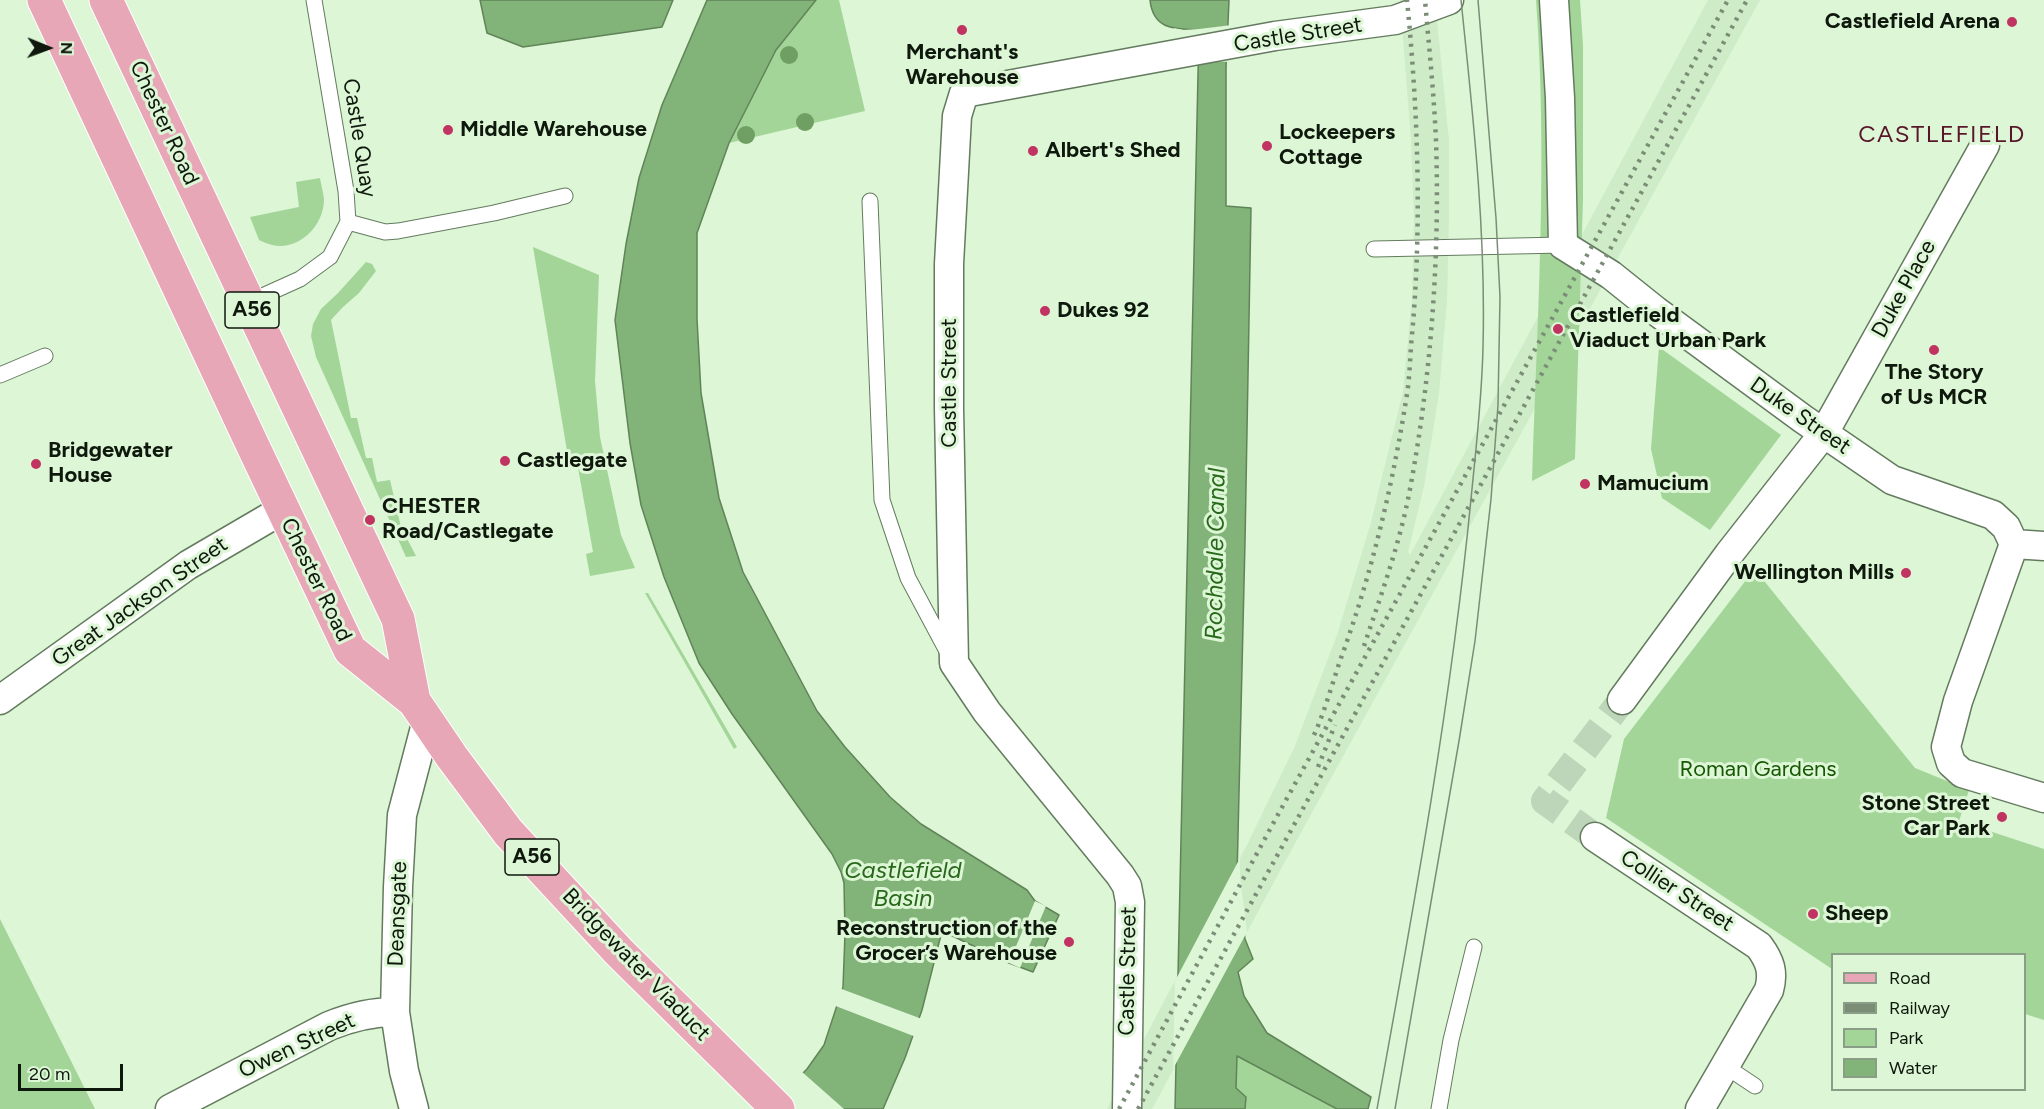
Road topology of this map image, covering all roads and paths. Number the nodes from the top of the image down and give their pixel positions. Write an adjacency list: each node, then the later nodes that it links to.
1 (44, 0): 16 (main road, Chester Road / A56)
2 (106, 0): 12 (main road, Chester Road / A56)
3 (314, 0): 9 (lane, Castle Quay)
4 (1449, 0): 19 (street, Castle Street)
5 (1554, 0): 10 (street)
6 (1985, 145): 15 (street, Duke Place)
7 (565, 196): 9 (lane)
8 (870, 201): 19 (lane)
9 (348, 222): 12 (lane, Castle Quay)
10 (1563, 245): 11 (lane); 15 (street, Duke Street)
11 (1374, 249)
12 (249, 302): 22 (main road, Chester Road / A56)
13 (45, 356): 14 (lane)
14 (0, 375)
15 (1824, 433): 17 (street, Duke Street); 21 (street, Duke Place)
16 (282, 510): 20 (street, Great Jackson Street); 22 (main road, Chester Road / A56)
17 (2014, 544): 18 (street); 23 (street)
18 (2044, 546)
19 (954, 663): 32 (street, Castle Street)
20 (0, 700)
21 (1622, 700)
22 (420, 711): 26 (street, Deansgate); 31 (main road, Bridgewater Viaduct / A56)
23 (2044, 798)
24 (1595, 837): 27 (street, Collier Street)
25 (1474, 947): 33 (lane)
26 (395, 1012): 29 (street, Owen Street); 30 (street, Deansgate)
27 (1725, 1066): 28 (lane); 34 (street)
28 (1755, 1086)
29 (170, 1109)
30 (414, 1109)
31 (778, 1109)
32 (1127, 1109)
33 (1438, 1109)
34 (1700, 1109)

